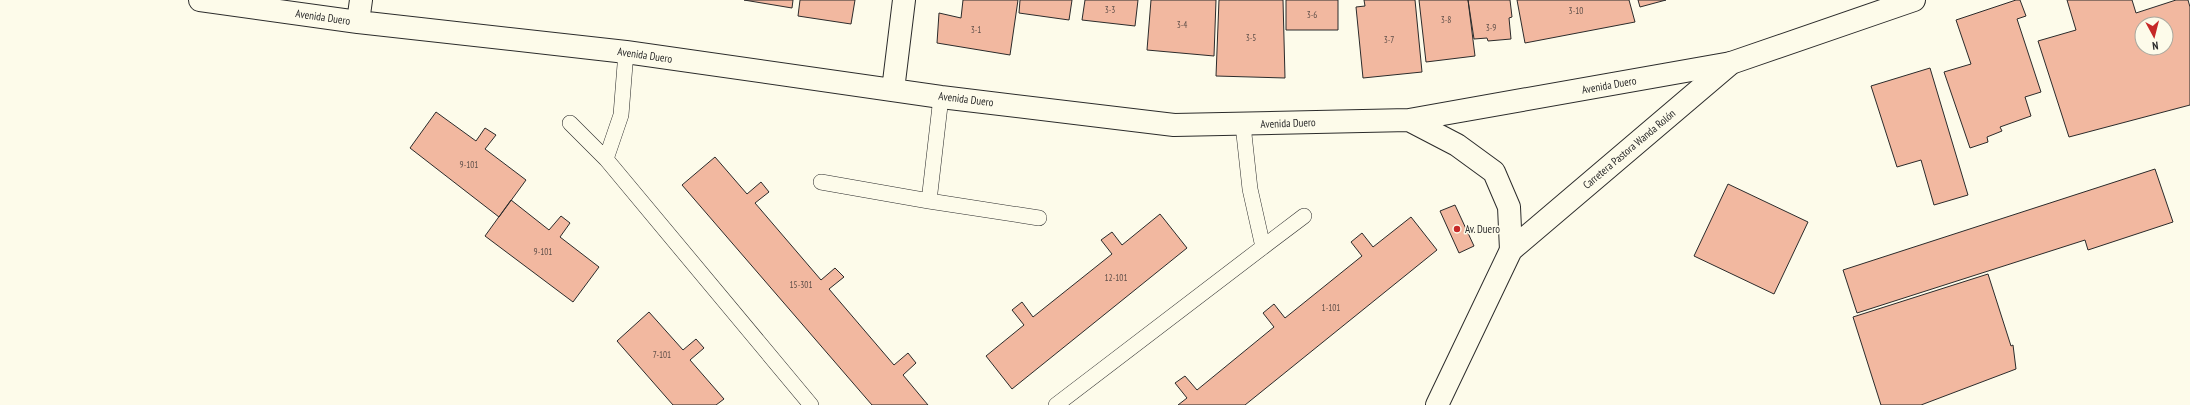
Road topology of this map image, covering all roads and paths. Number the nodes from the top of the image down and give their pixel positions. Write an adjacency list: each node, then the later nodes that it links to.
1 (200, 0): 5 (street, Avenida Duero)
2 (361, 0): 6 (street)
3 (904, 0): 9 (street)
4 (1914, 0): 8 (street, Carretera Pastora Wanda Rolón)
5 (244, 3): 6 (street, Avenida Duero)
6 (358, 22): 7 (street, Avenida Duero)
7 (626, 52): 9 (street, Avenida Duero); 14 (lane)
8 (1731, 63): 11 (street, Avenida Duero); 20 (street, Carretera Pastora Wanda Rolón)
9 (893, 90): 10 (street, Avenida Duero)
10 (941, 97): 13 (street, Avenida Duero); 16 (lane)
11 (1409, 120): 13 (street, Avenida Duero); 20 (street)
12 (570, 123): 14 (lane)
13 (1243, 125): 19 (lane)
14 (606, 159): 21 (lane)
15 (821, 182): 16 (lane)
16 (929, 201): 18 (lane)
17 (1304, 216): 19 (lane)
18 (1039, 218)
19 (1263, 247): 22 (lane)
20 (1510, 250): 23 (street, Carretera Pastora Wanda Rolón)
21 (811, 405)
22 (1056, 405)
23 (1437, 405)

